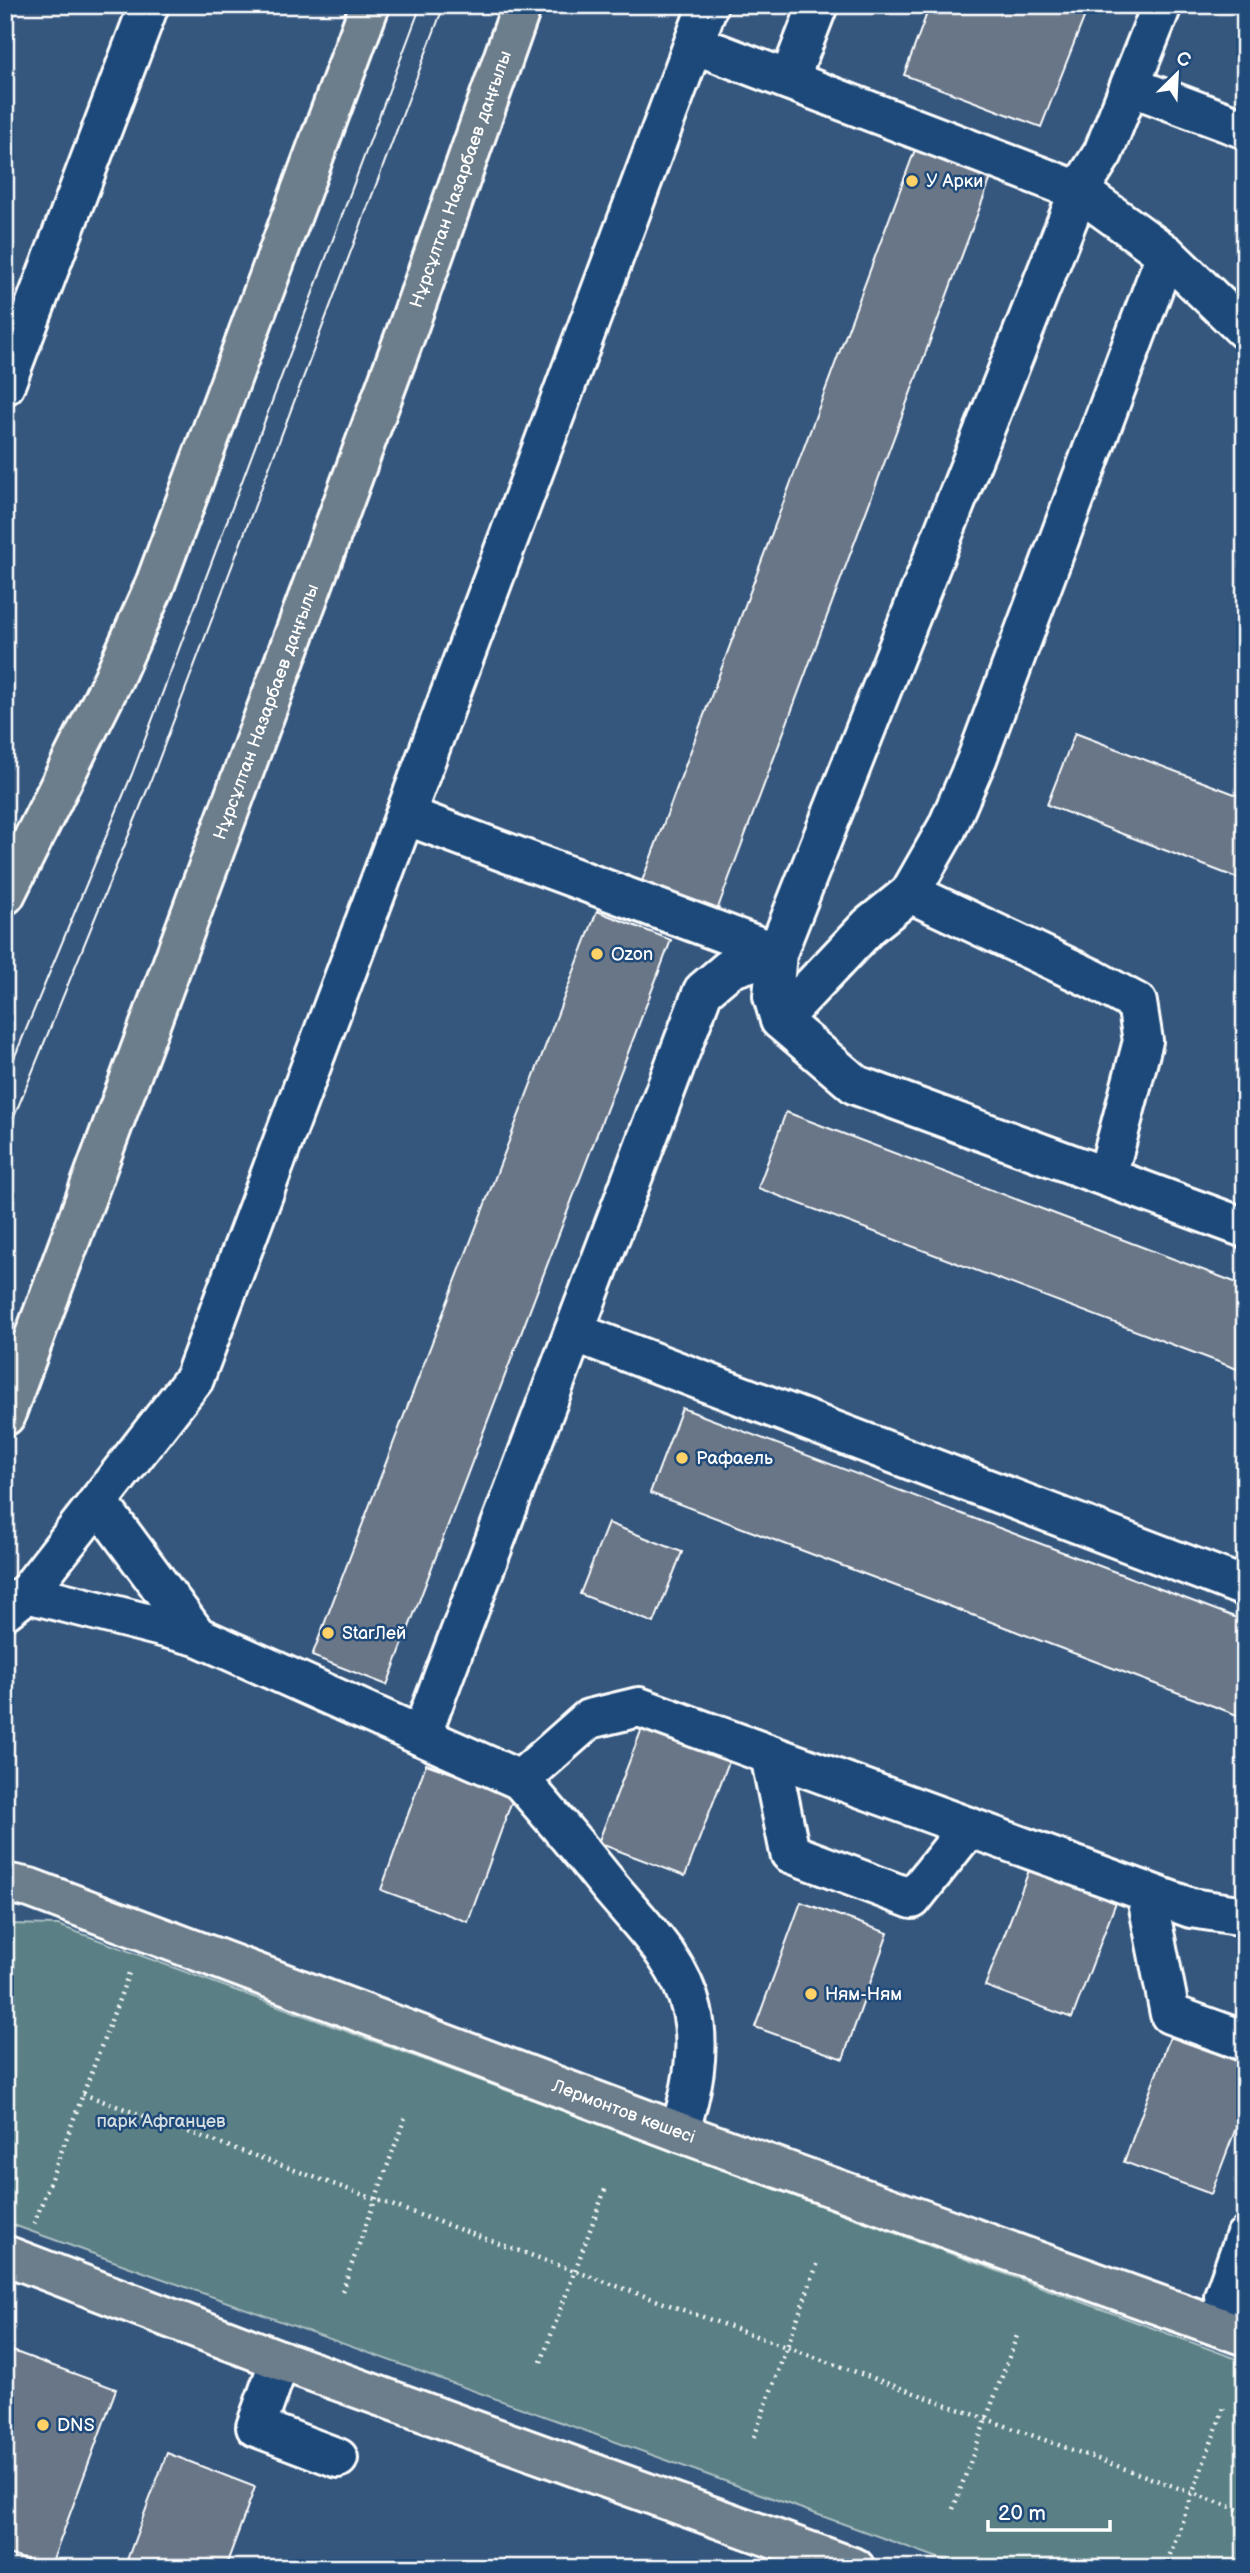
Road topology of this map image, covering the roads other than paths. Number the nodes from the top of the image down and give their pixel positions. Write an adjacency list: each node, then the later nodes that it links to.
1 (149, 5): 14 (lane)
2 (370, 5): 17 (main road)
3 (522, 5): 23 (main road, Нұрсұлтан Назарбаев даңғылы)
4 (708, 5): 7 (lane)
5 (818, 5): 8 (lane)
6 (1162, 5): 9 (lane)
7 (695, 44): 8 (lane); 15 (lane)
8 (789, 80): 11 (lane)
9 (1130, 86): 10 (lane); 11 (lane)
10 (1245, 129)
11 (1079, 191): 12 (lane); 18 (lane)
12 (1166, 254): 13 (lane); 16 (lane)
13 (1245, 330)
14 (5, 385)
15 (405, 815): 18 (lane); 24 (lane)
16 (910, 893): 19 (lane); 20 (lane)
17 (5, 895)
18 (777, 953): 19 (lane); 22 (lane)
19 (780, 1020): 20 (lane)
20 (1107, 1177): 21 (lane)
21 (1245, 1227)
22 (574, 1332): 25 (lane); 28 (lane)
23 (5, 1416)
24 (98, 1502): 26 (lane); 27 (lane)
25 (1245, 1587)
26 (16, 1602): 27 (lane)
27 (197, 1636): 28 (lane)
28 (421, 1736): 30 (lane)
29 (770, 1755): 30 (lane); 31 (lane); 31 (lane)
30 (520, 1780): 36 (lane)
31 (969, 1827): 33 (lane)
32 (5, 1883): 36 (main road, Лермонтов көшесі)
33 (1146, 1892): 34 (lane); 35 (lane)
34 (1245, 1916)
35 (1245, 2041)
36 (679, 2132): 40 (main road, Лермонтов көшесі)
37 (1245, 2237): 39 (lane)
38 (18, 2243): 41 (main road)
39 (1224, 2296)
40 (1245, 2336)
41 (280, 2360): 42 (lane); 43 (main road)
42 (338, 2458)
43 (848, 2566)

